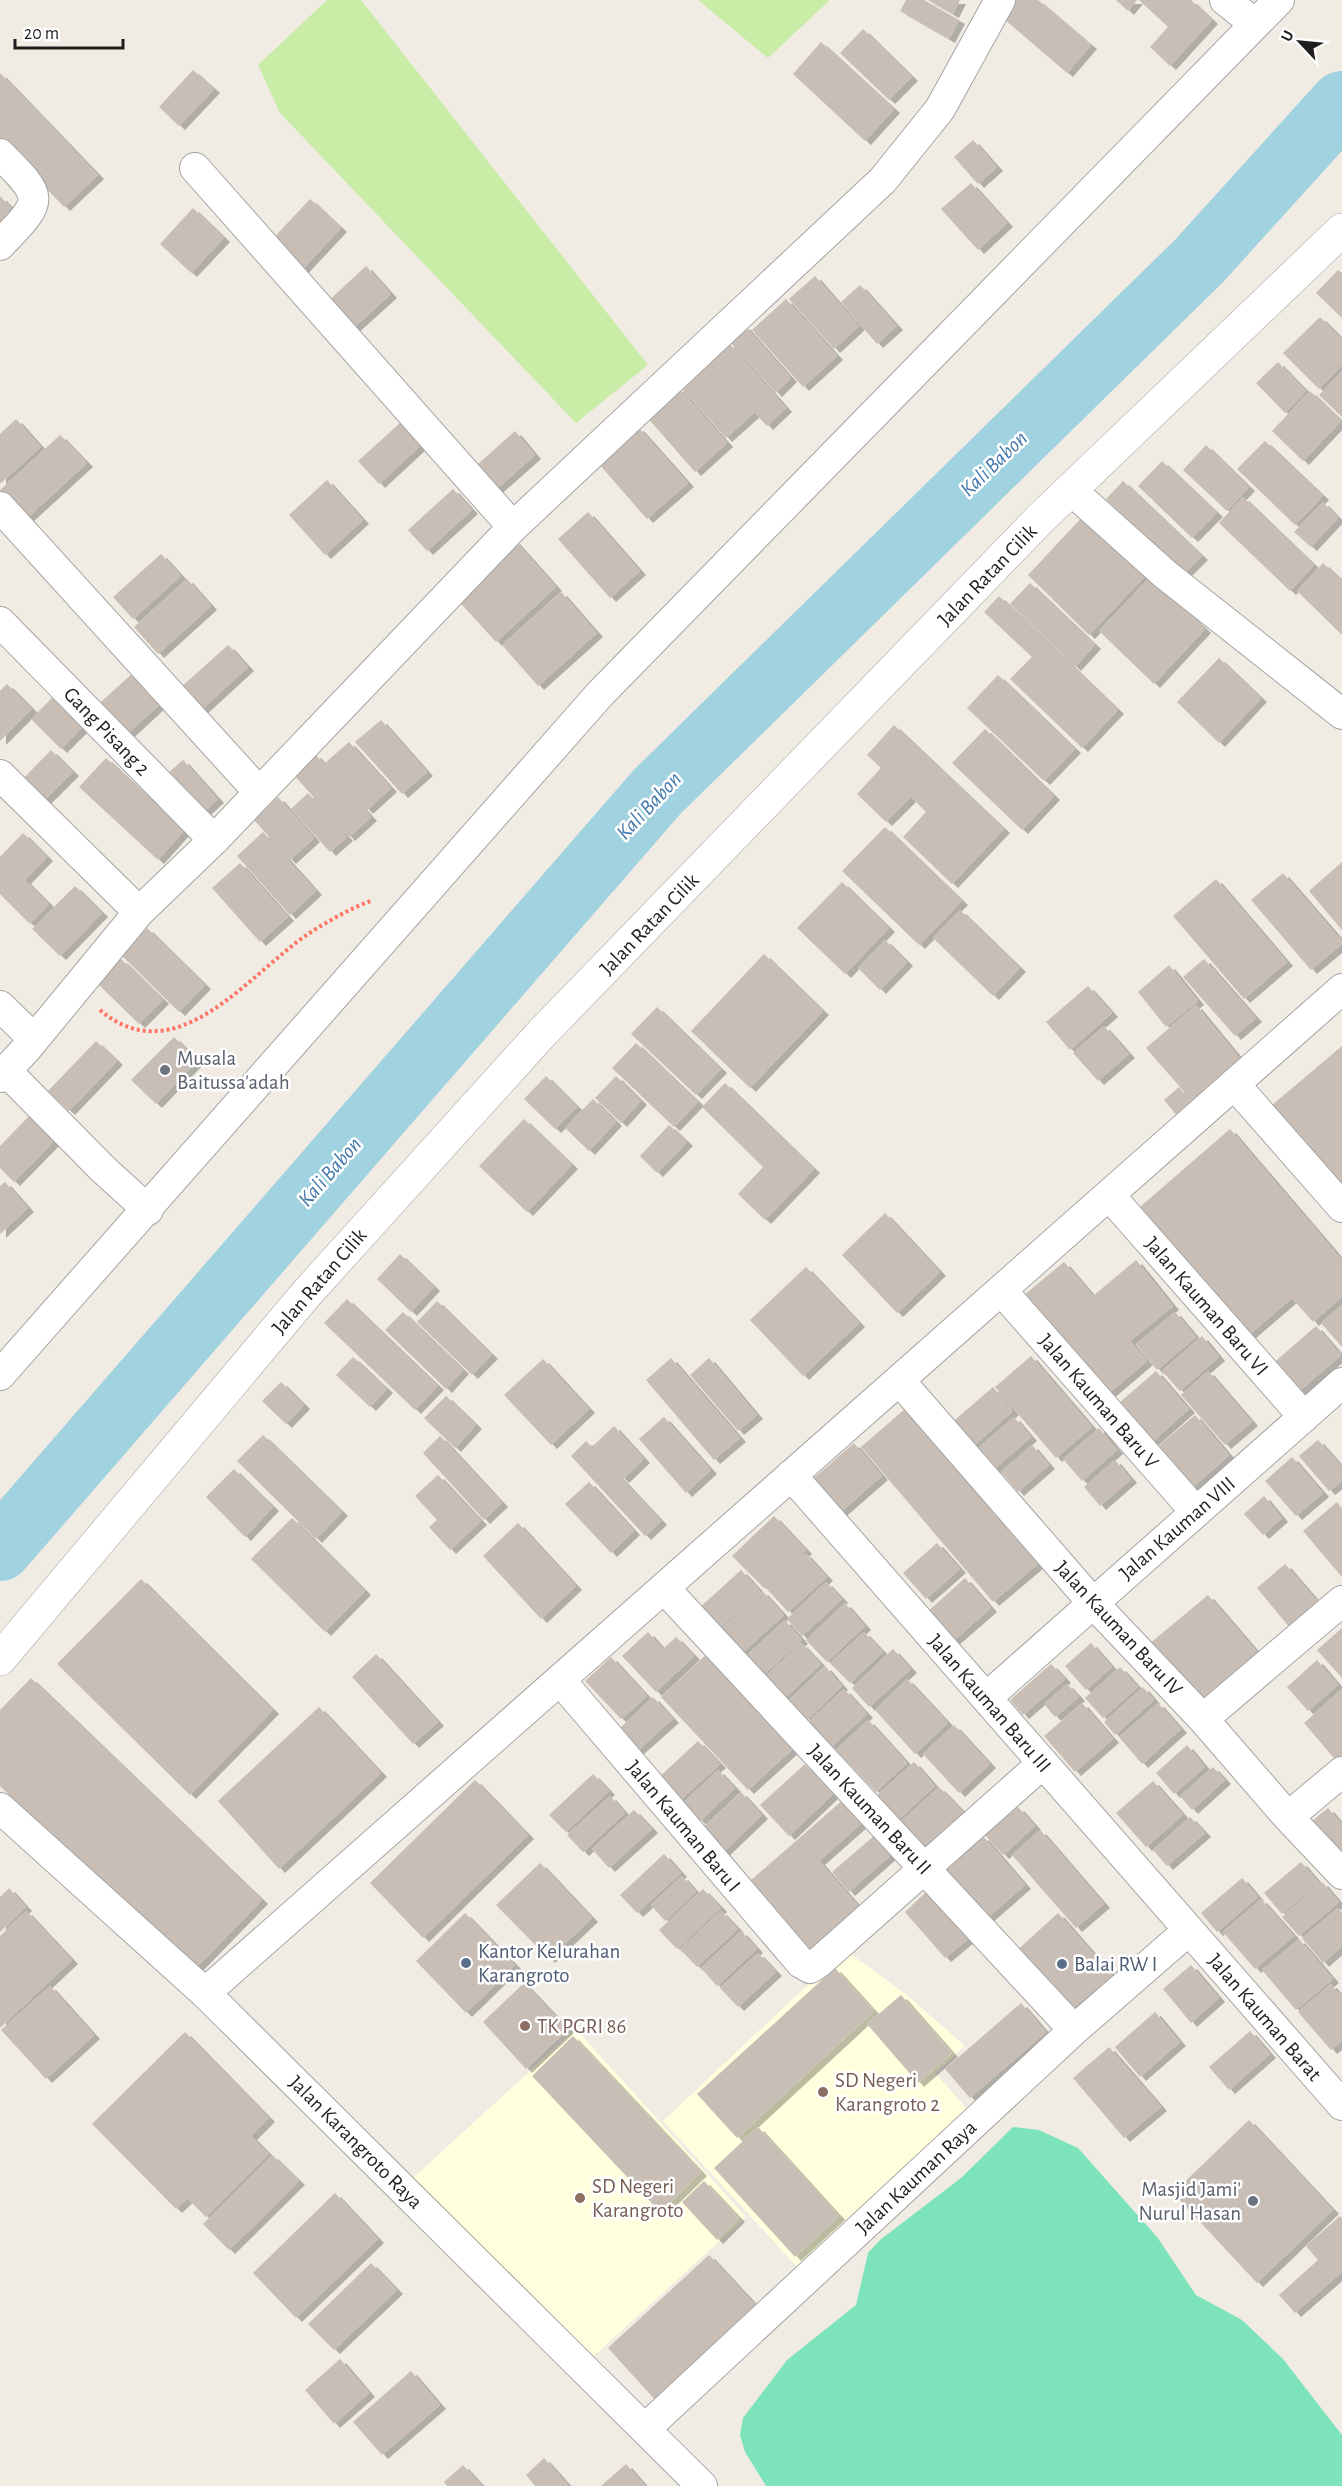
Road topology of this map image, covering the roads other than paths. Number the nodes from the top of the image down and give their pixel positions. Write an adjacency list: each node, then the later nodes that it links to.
1 (1000, 0): 11 (street)
2 (1225, 0): 4 (street)
3 (1279, 0): 4 (street)
4 (1255, 24): 25 (street)
5 (0, 154): 8 (street)
6 (195, 168): 11 (street)
7 (1340, 236): 9 (street, Jalan Ratan Cilik)
8 (0, 245)
9 (1071, 490): 13 (street); 36 (street, Jalan Ratan Cilik)
10 (0, 507): 15 (street)
11 (513, 527): 15 (street)
12 (0, 622): 16 (street, Gang Pisang 2)
13 (1342, 714)
14 (0, 775): 17 (street)
15 (259, 792): 16 (street)
16 (214, 840): 17 (street)
17 (139, 912): 20 (street)
18 (1342, 989): 22 (street)
19 (0, 1006): 20 (street)
20 (34, 1039): 21 (street)
21 (3, 1074): 25 (street)
22 (1234, 1084): 23 (street); 24 (street)
23 (1109, 1195): 26 (street); 30 (street, Jalan Kauman Baru VI)
24 (1342, 1207)
25 (148, 1210): 27 (street)
26 (1001, 1290): 28 (street); 32 (street, Jalan Kauman Baru V)
27 (0, 1375)
28 (899, 1380): 31 (street); 35 (street, Jalan Kauman Baru IV)
29 (1342, 1383): 30 (street, Jalan Kauman VIII)
30 (1304, 1417): 32 (street, Jalan Kauman VIII)
31 (791, 1475): 33 (street); 38 (street, Jalan Kauman Baru III)
32 (1196, 1512): 35 (street, Jalan Kauman VIII)
33 (664, 1588): 37 (street); 44 (street, Jalan Kauman Baru II)
34 (1342, 1601): 39 (street)
35 (1093, 1603): 38 (street, Jalan Kauman VIII); 39 (street, Jalan Kauman Baru IV)
36 (0, 1659)
37 (560, 1680): 44 (street, Jalan Kauman Baru I); 47 (street)
38 (986, 1698): 40 (street, Jalan Kauman Baru III)
39 (1203, 1719): 43 (street, Jalan Kauman Baru IV)
40 (1042, 1763): 44 (street); 46 (street, Jalan Kauman Baru III)
41 (1342, 1772): 43 (street)
42 (0, 1808): 47 (street, Jalan Karangroto Raya)
43 (1288, 1817): 45 (street, Jalan Kauman Baru IV)
44 (924, 1868): 48 (street, Jalan Kauman Baru II)
45 (1342, 1874)
46 (1189, 1930): 48 (street, Jalan Kauman Raya); 49 (street, Jalan Kauman Barat)
47 (205, 1993): 50 (street, Jalan Karangroto Raya)
48 (1074, 2030): 50 (street, Jalan Kauman Raya)
49 (1342, 2105)
50 (646, 2428): 51 (street, Jalan Karangroto Raya)
51 (696, 2484)

